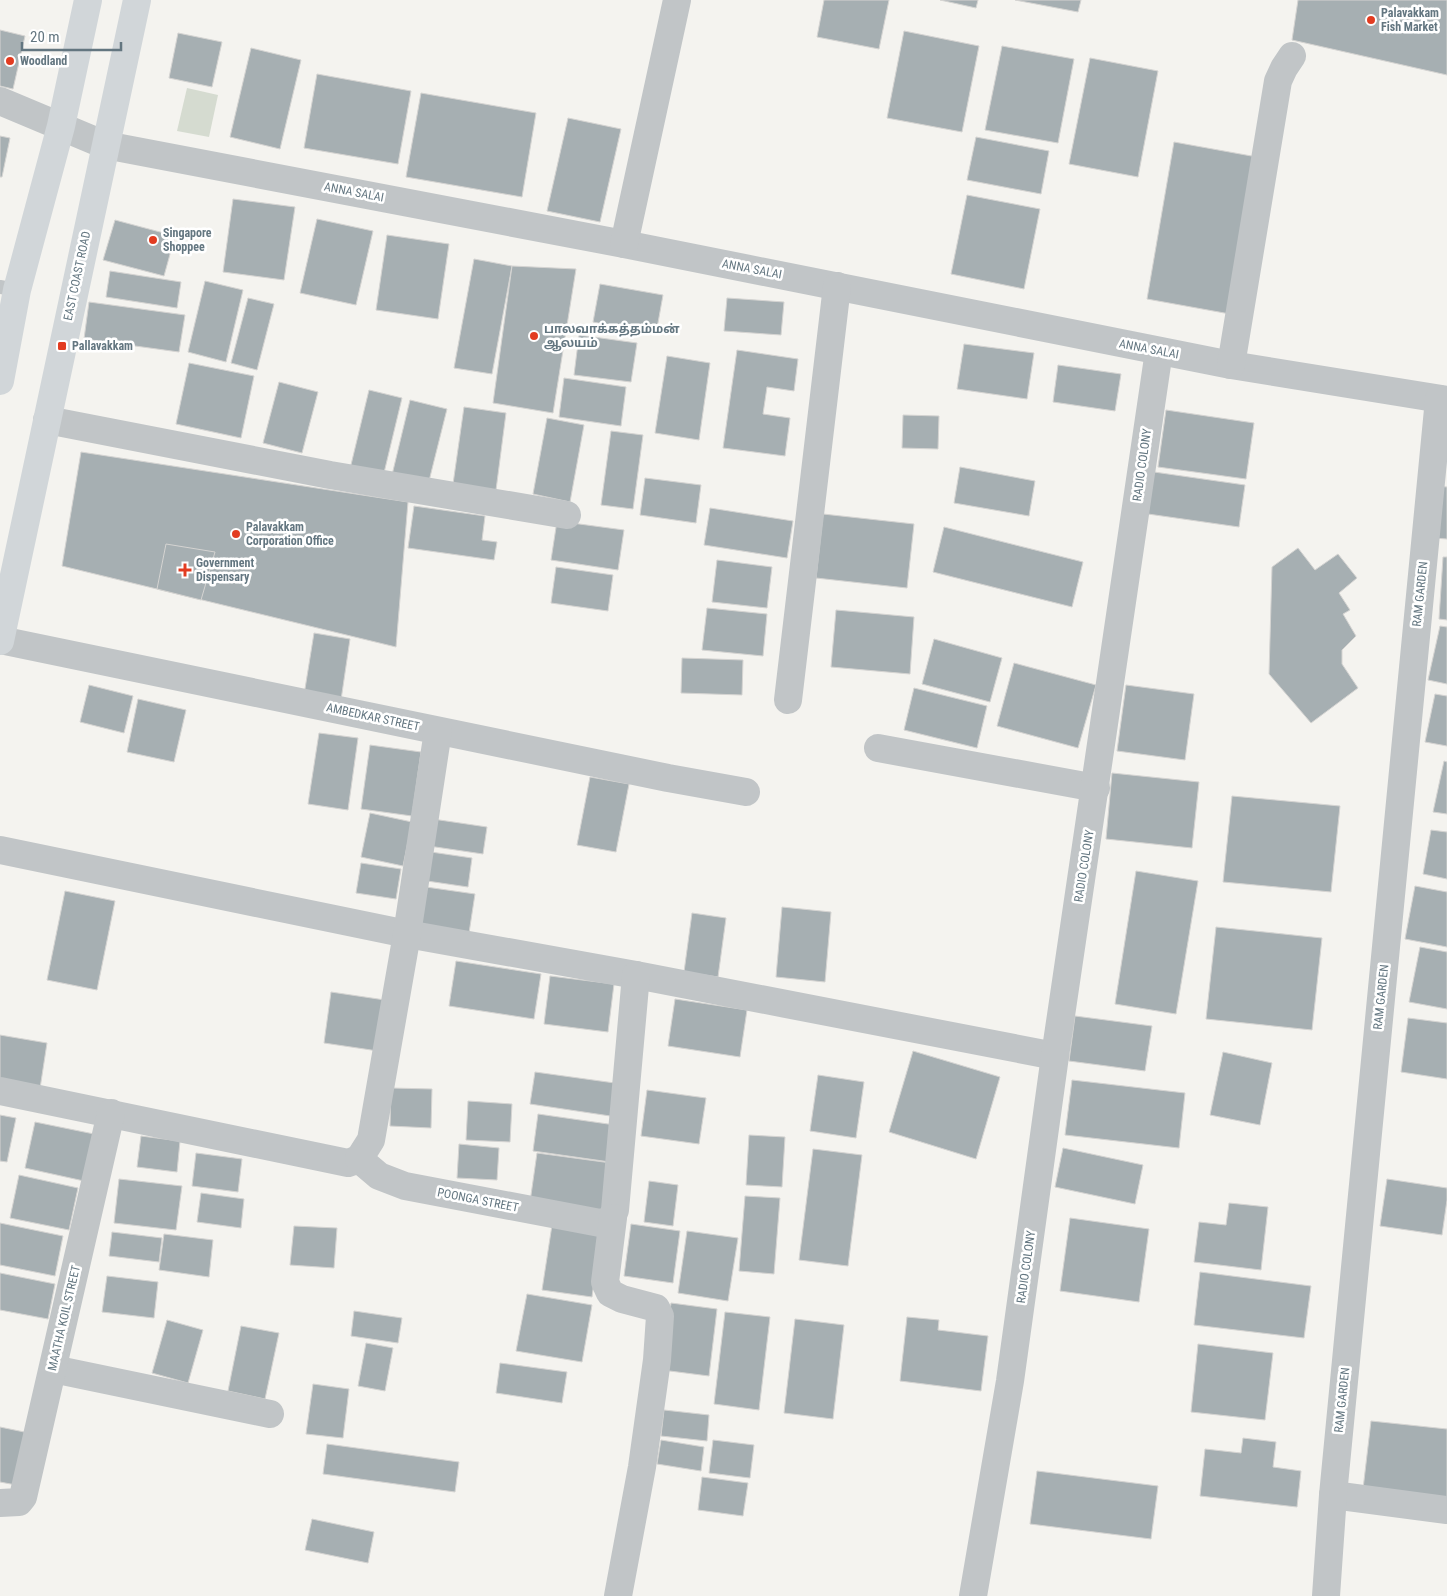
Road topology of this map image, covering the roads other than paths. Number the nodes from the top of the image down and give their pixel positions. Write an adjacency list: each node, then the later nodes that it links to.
1 (88, 0): 6 (main road)
2 (137, 0): 7 (main road, EAST COAST ROAD)
3 (677, 0): 8 (street)
4 (1292, 56): 12 (street)
5 (0, 101): 6 (street, ANNA SALAI)
6 (61, 126): 7 (street, ANNA SALAI); 10 (main road)
7 (105, 145): 8 (street, ANNA SALAI); 15 (main road, EAST COAST ROAD)
8 (624, 244): 9 (street, ANNA SALAI)
9 (838, 286): 11 (street, ANNA SALAI); 18 (street)
10 (9, 289): 13 (main road)
11 (1159, 351): 12 (street, ANNA SALAI); 21 (street, RADIO COLONY)
12 (1231, 365): 14 (street, ANNA SALAI)
13 (0, 381)
14 (1443, 399): 33 (street, RAM GARDEN)
15 (47, 420): 16 (street); 17 (main road, EAST COAST ROAD)
16 (567, 515)
17 (0, 641): 19 (street, AMBEDKAR STREET)
18 (788, 700)
19 (438, 731): 22 (street, AMBEDKAR STREET); 24 (street)
20 (878, 748): 21 (street)
21 (1096, 788): 26 (street, RADIO COLONY)
22 (746, 792)
23 (0, 850): 24 (street)
24 (407, 934): 25 (street); 29 (street)
25 (636, 975): 26 (street); 30 (street)
26 (1056, 1056): 37 (street, RADIO COLONY)
27 (0, 1091): 28 (street)
28 (111, 1113): 29 (street); 31 (street, MAATHA KOIL STREET)
29 (359, 1159): 30 (street, POONGA STREET)
30 (612, 1218): 36 (street)
31 (53, 1369): 32 (street); 34 (street, MAATHA KOIL STREET)
32 (270, 1414)
33 (1333, 1495): 35 (street); 38 (street, RAM GARDEN)
34 (0, 1503)
35 (1447, 1510)
36 (618, 1596)
37 (973, 1596)
38 (1326, 1596)

